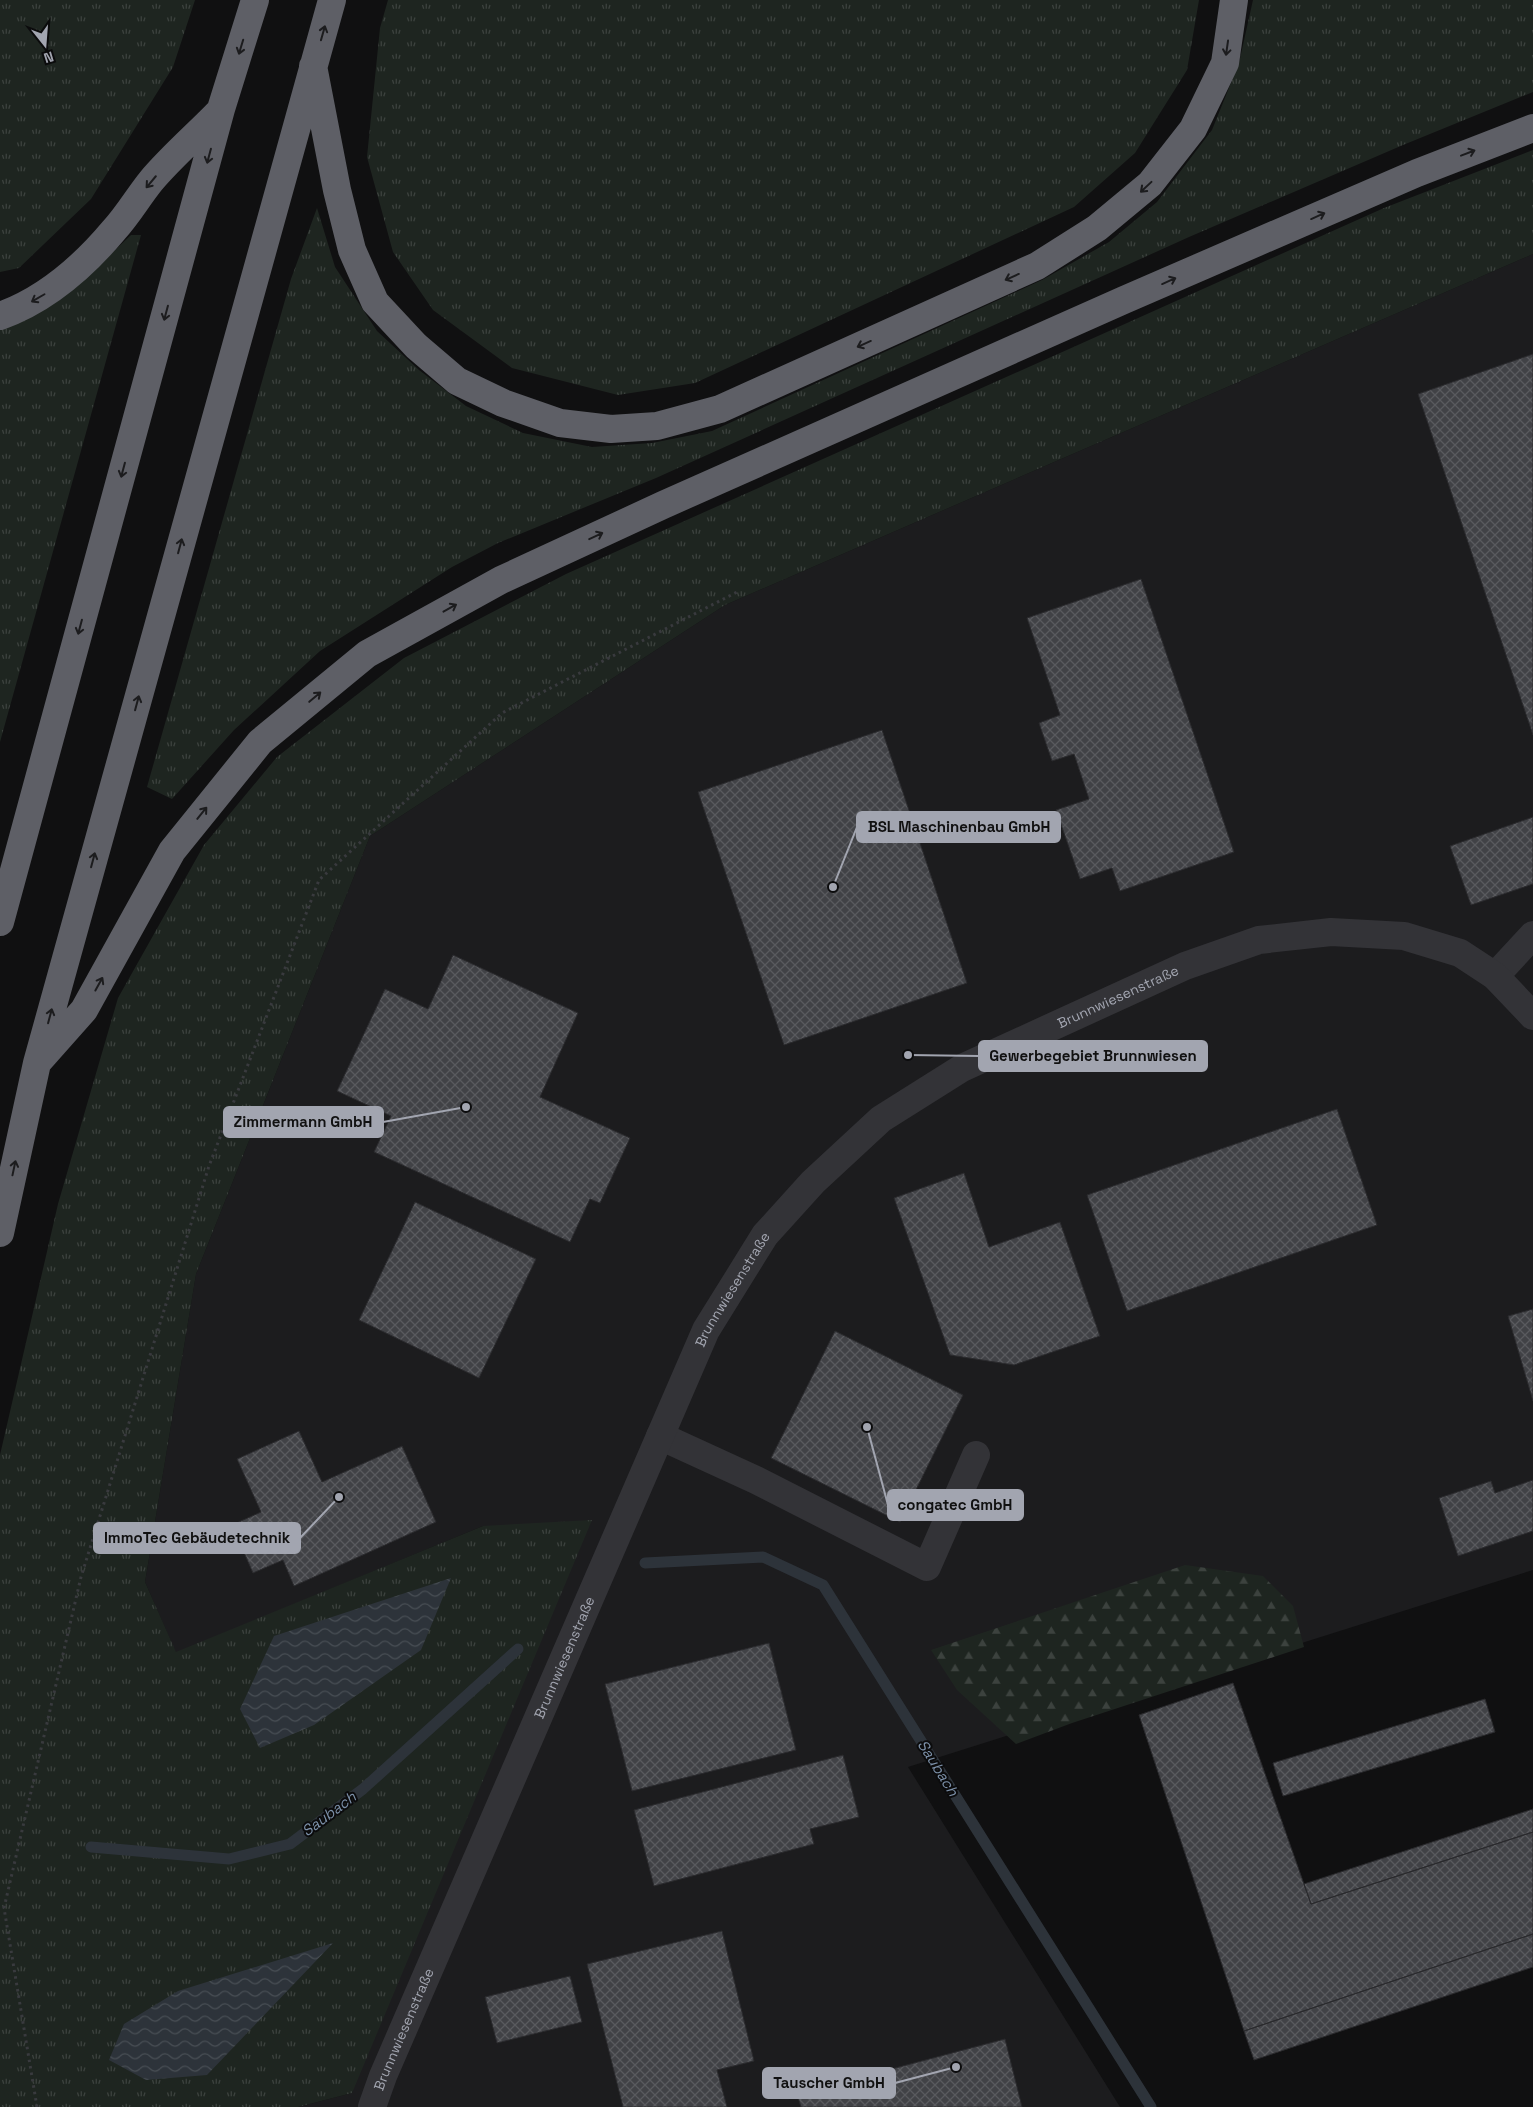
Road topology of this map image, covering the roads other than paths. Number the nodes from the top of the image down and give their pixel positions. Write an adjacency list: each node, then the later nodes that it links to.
1 (255, 0): 5 (highway, one-way to 5)
2 (332, 0): 4 (highway, one-way to 2)
3 (1234, 0): 4 (highway, one-way to 4)
4 (313, 66): 12 (highway, one-way to 4)
5 (222, 110): 7 (highway, one-way to 7); 8 (highway, one-way to 8)
6 (1533, 128): 12 (highway, one-way to 6)
7 (0, 316)
8 (0, 922)
9 (1533, 935): 10 (street)
10 (1495, 976): 11 (street, Brunnwiesenstraße); 14 (street, Brunnwiesenstraße)
11 (1533, 1016)
12 (37, 1063): 13 (highway, one-way to 12)
13 (0, 1233)
14 (660, 1436): 15 (street); 16 (street, Brunnwiesenstraße)
15 (976, 1455)
16 (372, 2107)

